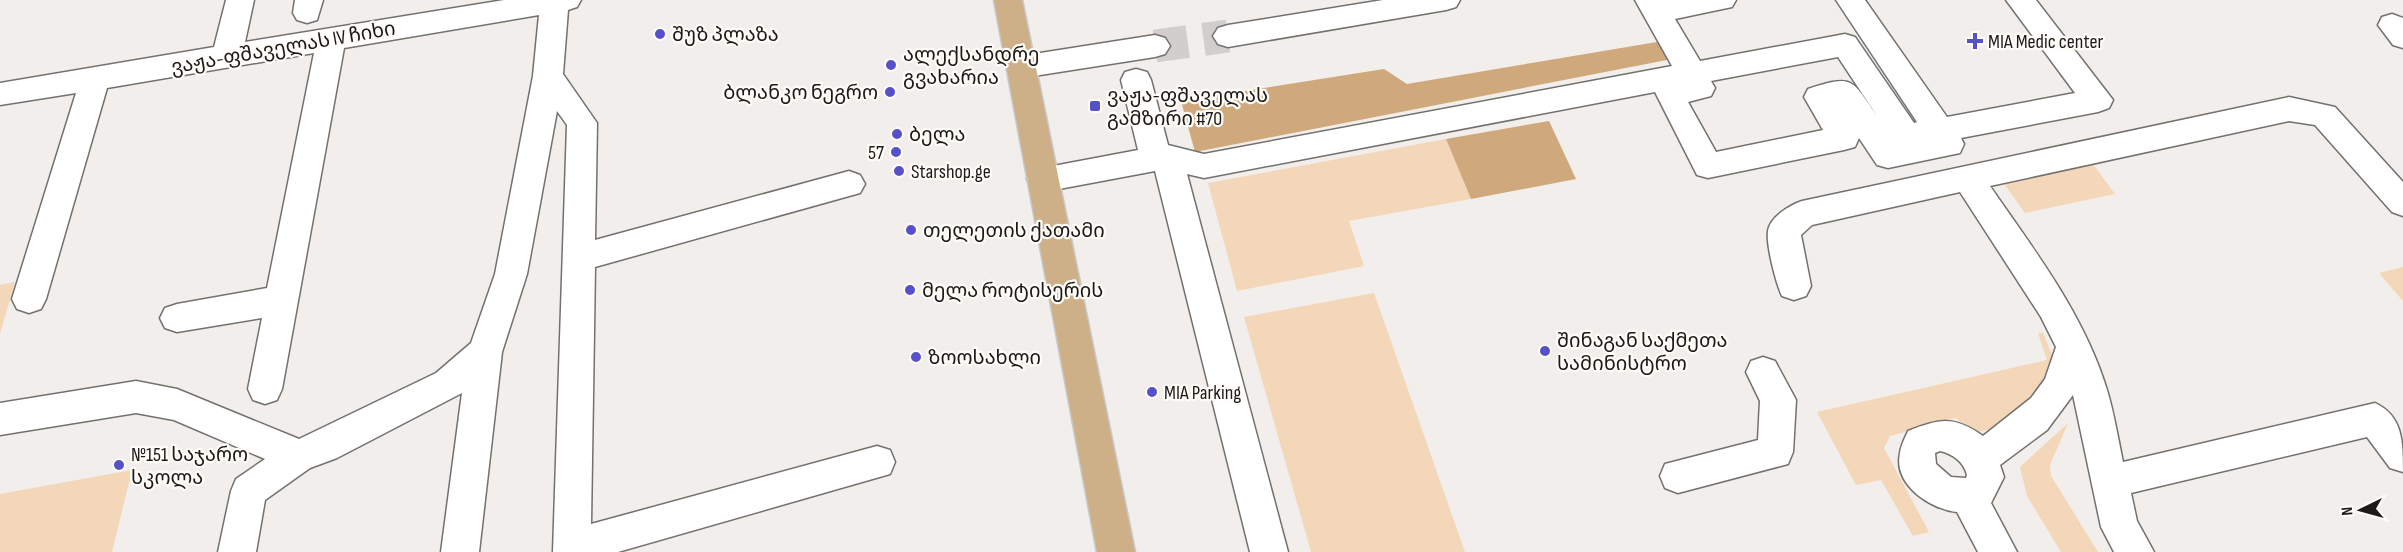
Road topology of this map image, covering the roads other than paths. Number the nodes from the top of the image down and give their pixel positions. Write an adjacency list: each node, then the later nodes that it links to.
1 (240, 0): 13 (street)
2 (1008, 0): 14 (main road)
3 (1446, 0): 10 (street)
4 (1722, 0): 9 (street)
5 (1850, 0): 20 (street)
6 (2020, 0): 20 (street)
7 (561, 1): 8 (street, ვაჟა-ფშაველას IV ჩიხი); 16 (street)
8 (490, 6): 11 (street, ვაჟა-ფშაველას IV ჩიხი)
9 (1652, 6): 15 (street)
10 (1228, 36)
11 (331, 38): 13 (street, ვაჟა-ფშაველას IV ჩიხი); 29 (street)
12 (1155, 46): 14 (street)
13 (227, 56): 17 (street, ვაჟა-ფშაველას IV ჩიხი)
14 (1021, 67): 22 (main road)
15 (1692, 75): 20 (street); 20 (street); 21 (street)
16 (548, 76): 26 (street); 32 (street)
17 (95, 78): 19 (street, ვაჟა-ფშაველას IV ჩიხი); 28 (street)
18 (1136, 80): 21 (street)
19 (0, 94)
20 (1939, 130)
21 (1161, 158): 22 (street); 48 (street)
22 (1043, 178): 47 (main road)
23 (1968, 178): 25 (street); 27 (street); 31 (street)
24 (849, 184): 26 (street)
25 (2403, 203)
26 (578, 258): 44 (street)
27 (1794, 286)
28 (29, 299)
29 (281, 300): 30 (street); 34 (street)
30 (177, 318)
31 (2073, 347): 39 (street); 42 (street)
32 (485, 352): 37 (street); 46 (street)
33 (1763, 372): 41 (street)
34 (265, 389)
35 (2389, 417): 38 (street); 42 (street)
36 (0, 419): 37 (street)
37 (298, 456): 45 (street)
38 (2403, 456)
39 (1980, 458): 43 (street); 43 (street)
40 (877, 462): 44 (street)
41 (1678, 476)
42 (2108, 482): 50 (street)
43 (1968, 496): 49 (street)
44 (572, 550)
45 (237, 552)
46 (460, 552)
47 (1116, 552)
48 (1269, 552)
49 (1998, 552)
50 (2135, 552)

